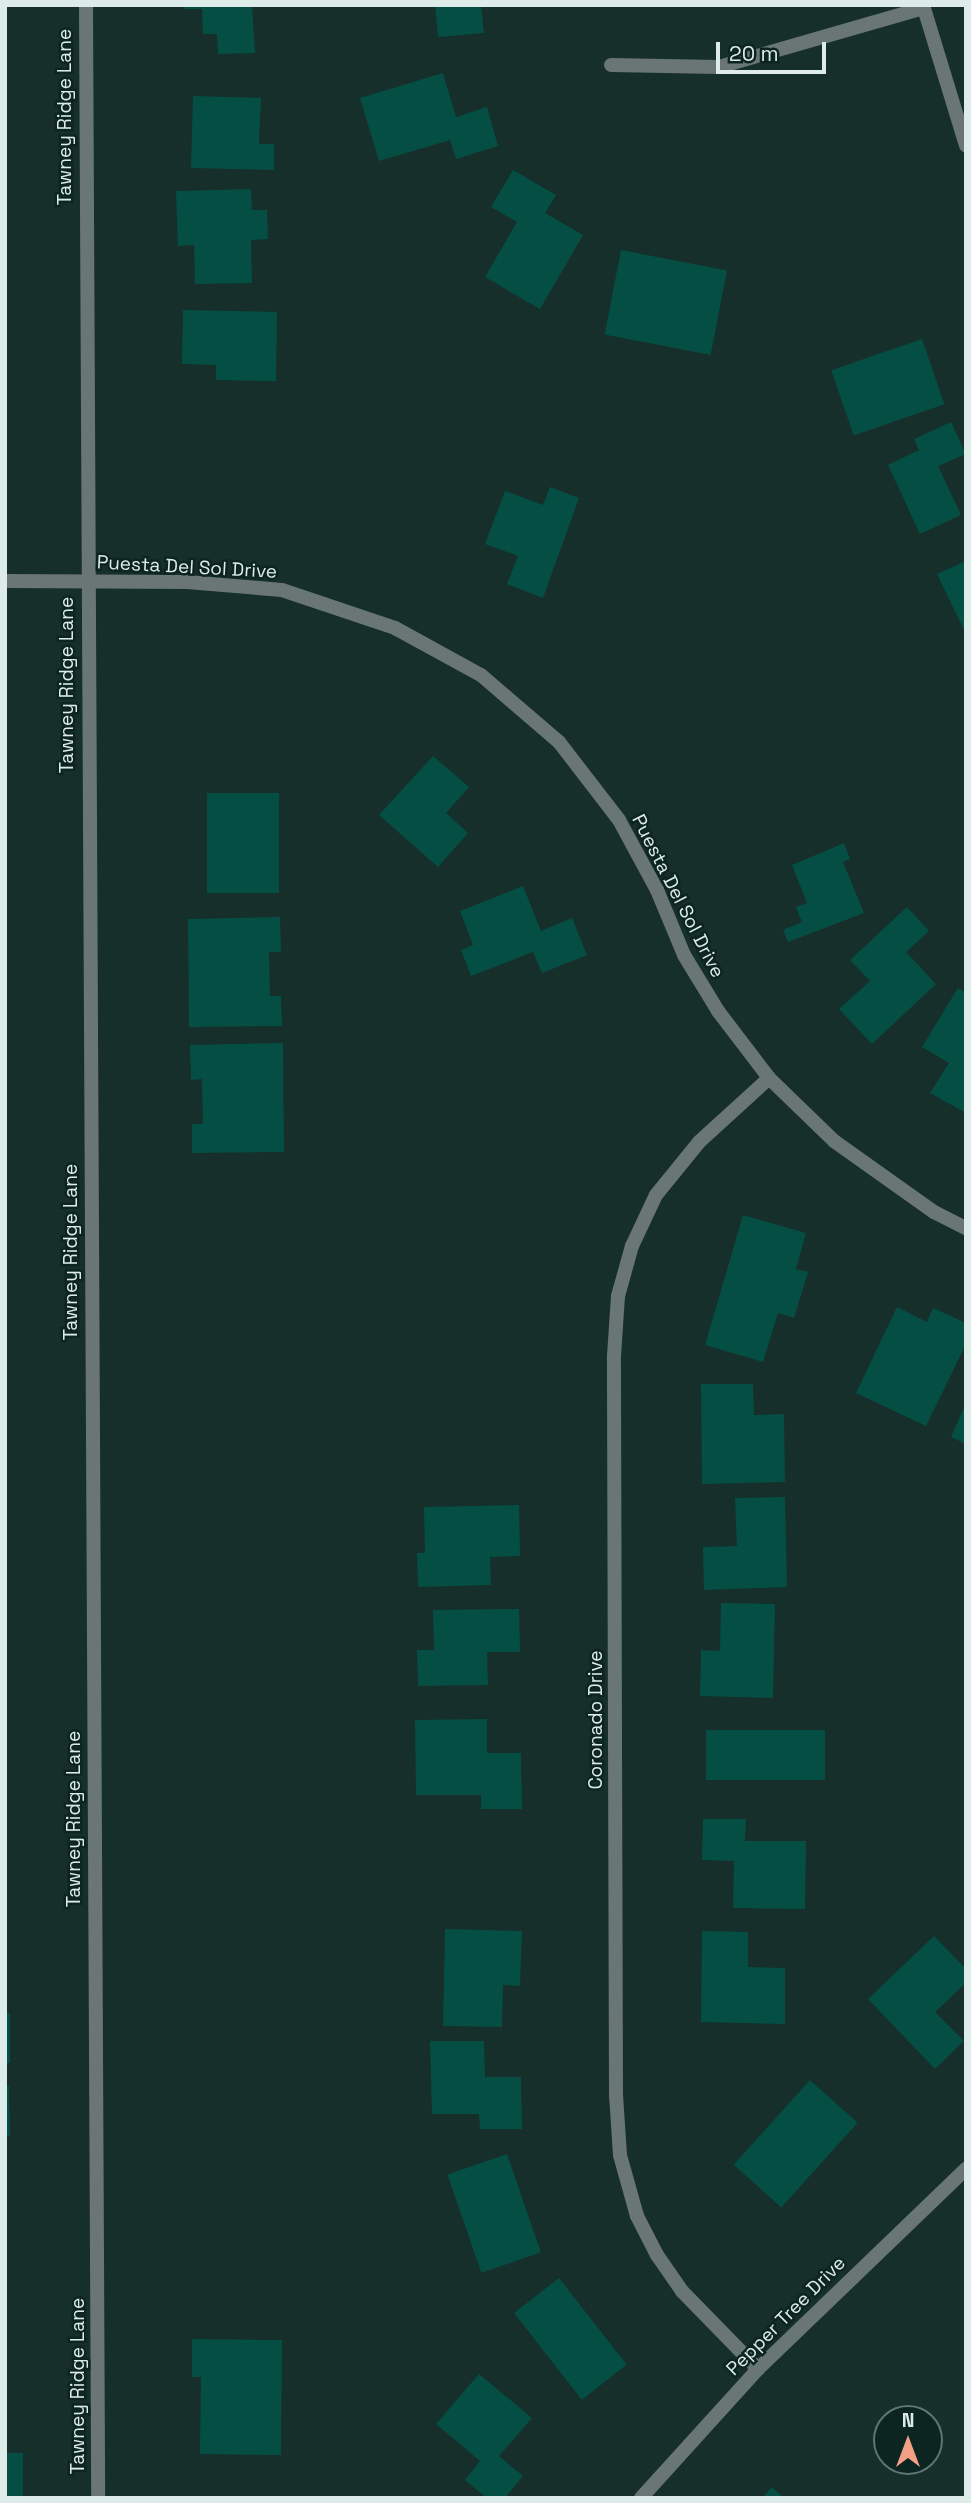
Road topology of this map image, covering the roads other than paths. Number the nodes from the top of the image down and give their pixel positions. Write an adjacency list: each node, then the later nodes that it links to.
1 (86, 5): 5 (street, Tawney Ridge Lane)
2 (923, 7): 3 (street); 4 (street)
3 (611, 65)
4 (966, 146)
5 (86, 580): 6 (street, Puesta Del Sol Drive); 7 (street, Puesta Del Sol Drive); 11 (street, Tawney Ridge Lane)
6 (5, 581)
7 (769, 1078): 8 (street, Puesta Del Sol Drive); 10 (street, Coronado Drive)
8 (966, 1228)
9 (966, 2169): 10 (street, Pepper Tree Drive)
10 (758, 2369): 12 (street, Pepper Tree Drive)
11 (98, 2498)
12 (640, 2498)

